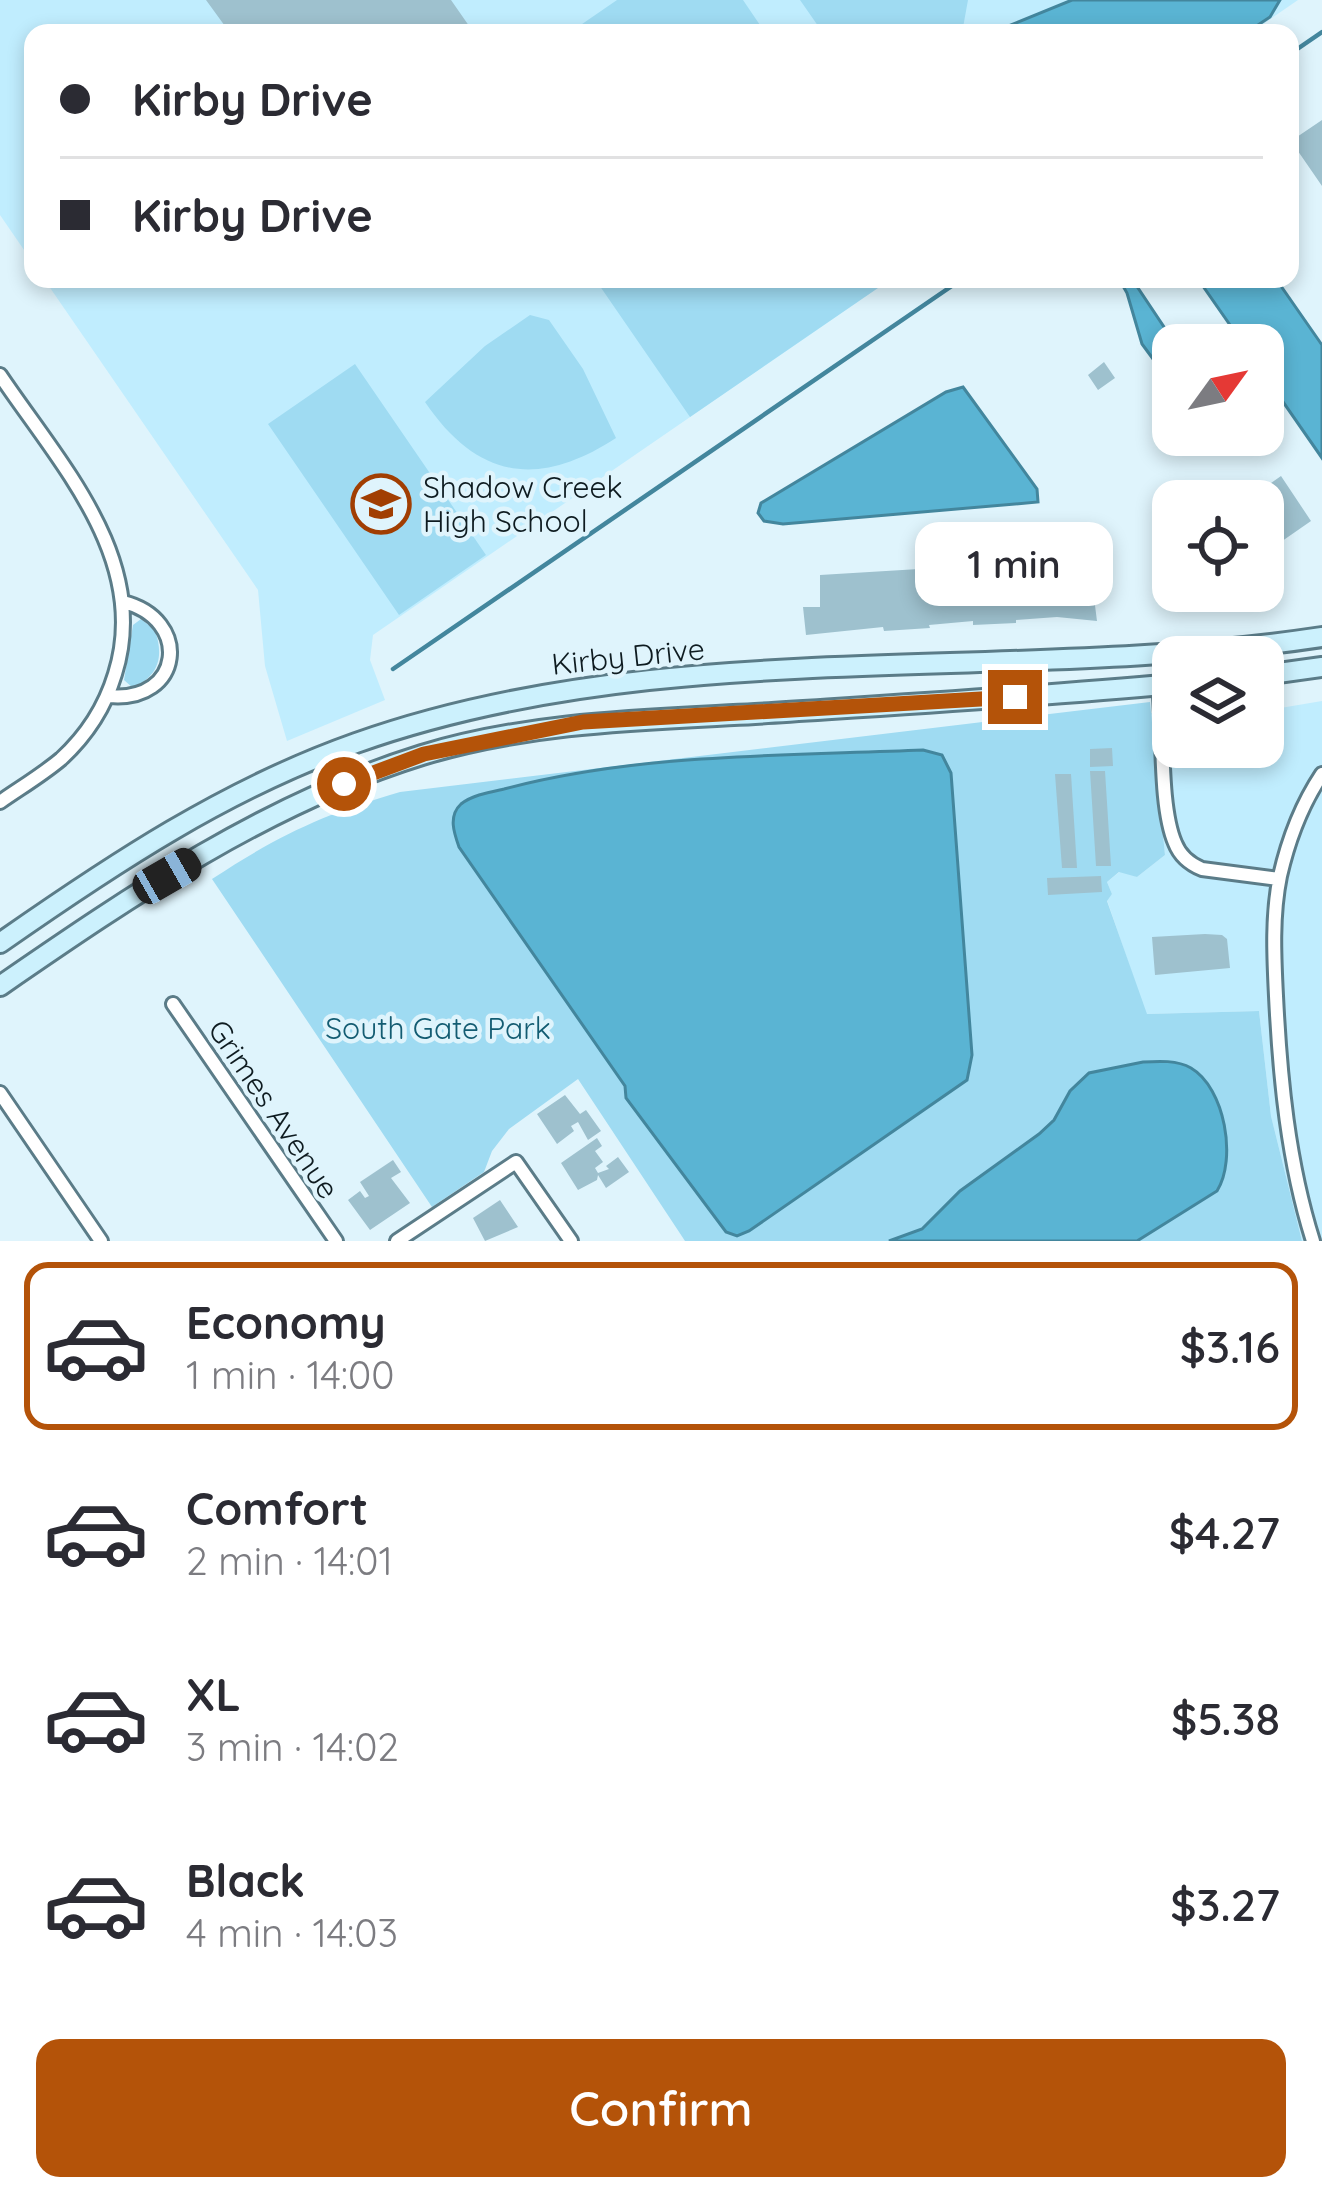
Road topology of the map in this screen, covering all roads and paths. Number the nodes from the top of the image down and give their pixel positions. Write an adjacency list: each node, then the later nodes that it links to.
1 (0, 375): 2 (street)
2 (123, 602): 9 (street); 9 (street)
3 (1322, 637): 4 (main road, Kirby Drive)
4 (1284, 641)
5 (1152, 654): 10 (main road, Kirby Drive)
6 (1322, 668): 7 (main road)
7 (1284, 673)
8 (1152, 686): 13 (main road, Kirby Drive)
9 (109, 696): 14 (street)
10 (357, 742): 13 (main road); 16 (main road, Kirby Drive)
11 (1168, 768): 15 (street)
12 (1322, 774): 15 (street)
13 (368, 776): 17 (main road, Kirby Drive)
14 (0, 802)
15 (1279, 879): 26 (street)
16 (0, 943)
17 (0, 986)
18 (173, 1004): 23 (street, Grimes Avenue)
19 (0, 1093): 20 (street)
20 (13, 1112): 21 (street); 22 (street)
21 (0, 1120)
22 (101, 1241)
23 (336, 1241)
24 (397, 1241): 25 (street)
25 (571, 1241)
26 (1313, 1241)

